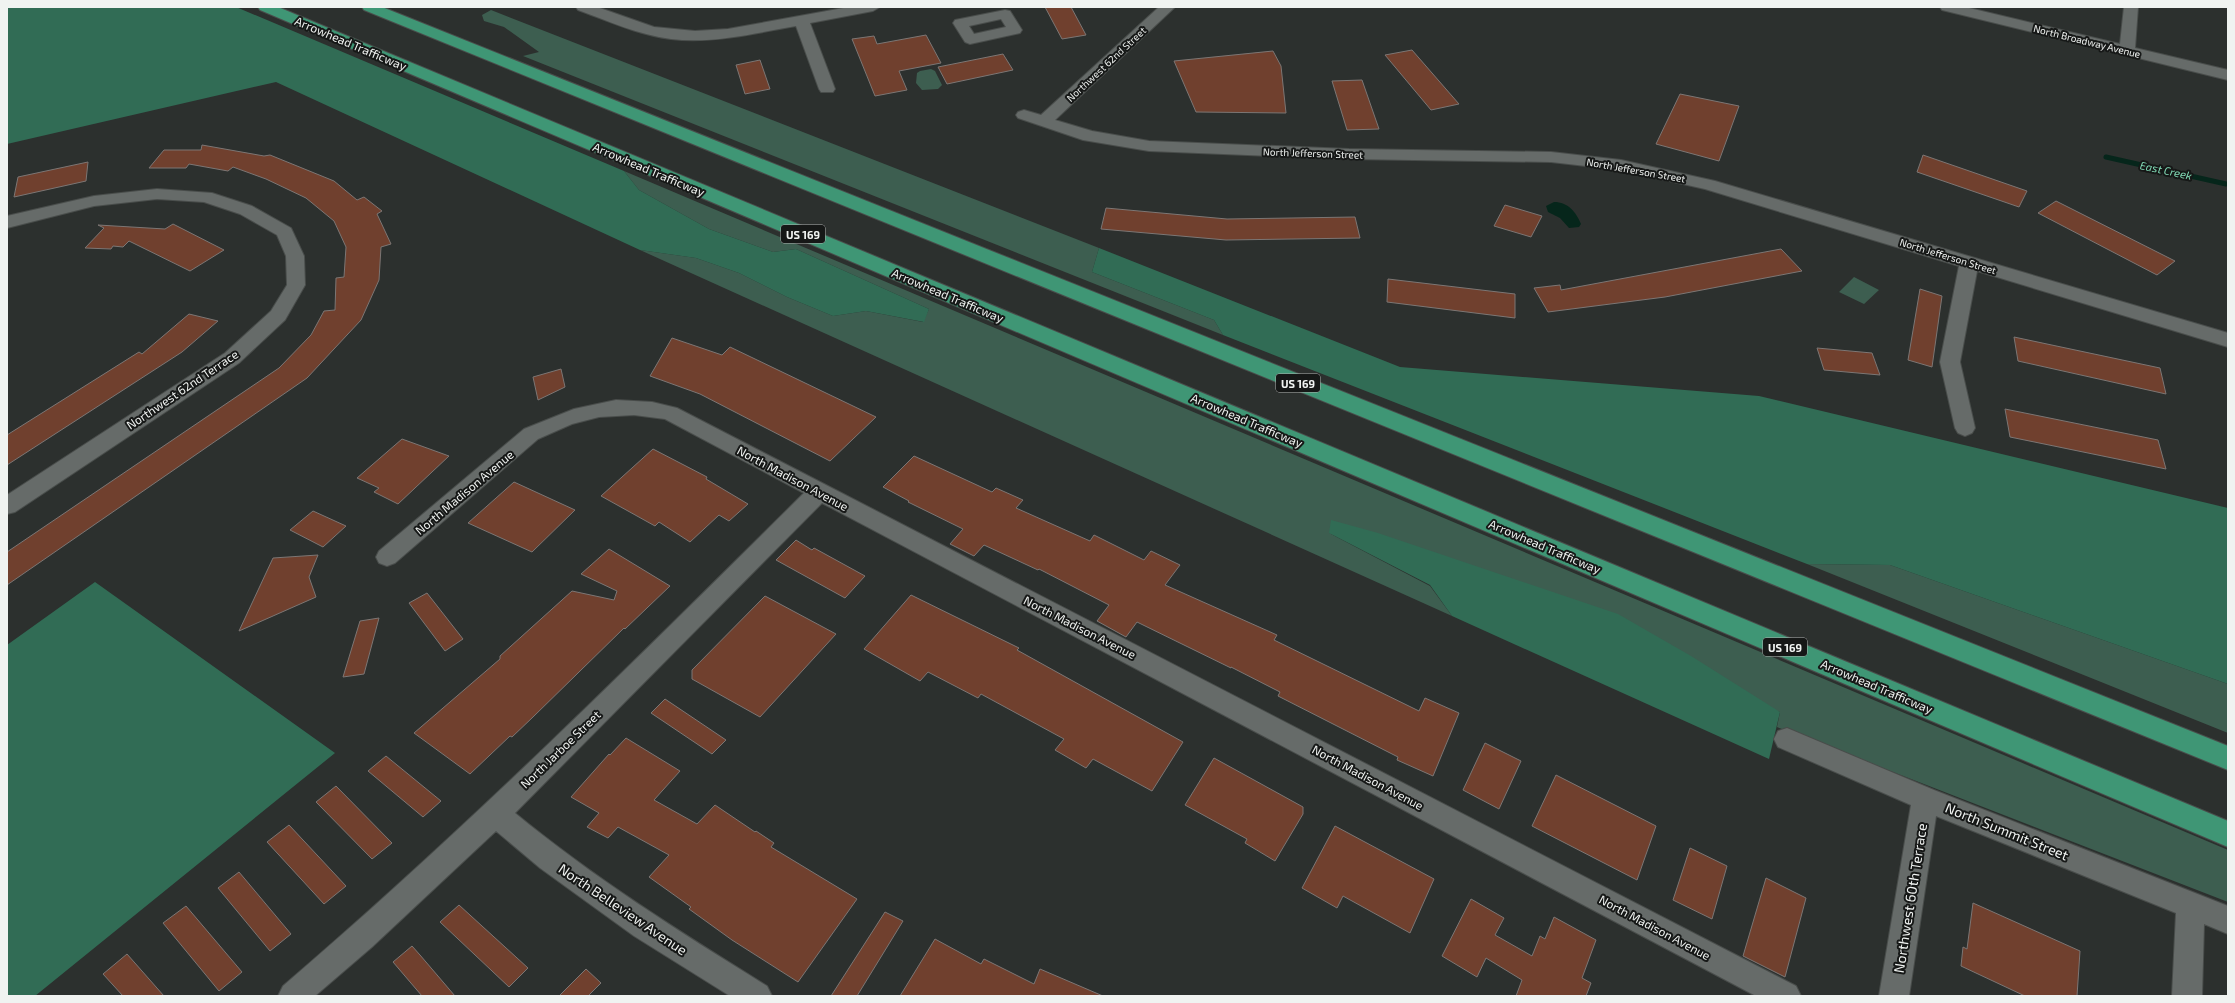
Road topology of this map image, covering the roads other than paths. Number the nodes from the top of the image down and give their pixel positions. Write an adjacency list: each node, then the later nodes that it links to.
1 (265, 7): 25 (highway, Arrowhead Trafficway / US 169)
2 (369, 7): 22 (highway, US 169)
3 (583, 7): 8 (street)
4 (873, 7): 8 (street)
5 (1168, 7): 13 (street, Northwest 62nd Street)
6 (1947, 7): 9 (street, North Broadway Avenue)
7 (2131, 7): 9 (street)
8 (801, 20): 11 (street)
9 (2127, 50): 10 (street, North Broadway Avenue)
10 (2228, 75)
11 (827, 89)
12 (1024, 115): 13 (street, North Jefferson Street)
13 (1043, 122): 15 (street, North Jefferson Street)
14 (7, 222): 19 (street, Northwest 62nd Terrace)
15 (1969, 262): 16 (street, North Jefferson Street); 17 (street)
16 (2228, 340)
17 (1965, 428)
18 (818, 493): 20 (street, North Madison Avenue); 24 (street, North Jarboe Street); 30 (street, North Madison Avenue)
19 (7, 506)
20 (387, 557)
21 (1787, 739): 23 (street, North Summit Street)
22 (2228, 758)
23 (1925, 799): 26 (street, North Summit Street); 31 (street, Northwest 60th Terrace)
24 (495, 814): 28 (street, North Jarboe Street); 29 (street, North Belleview Avenue)
25 (2228, 834)
26 (2190, 904): 27 (street, North Summit Street); 32 (street)
27 (2228, 920)
28 (293, 996)
29 (757, 996)
30 (1786, 996)
31 (1894, 996)
32 (2187, 996)

